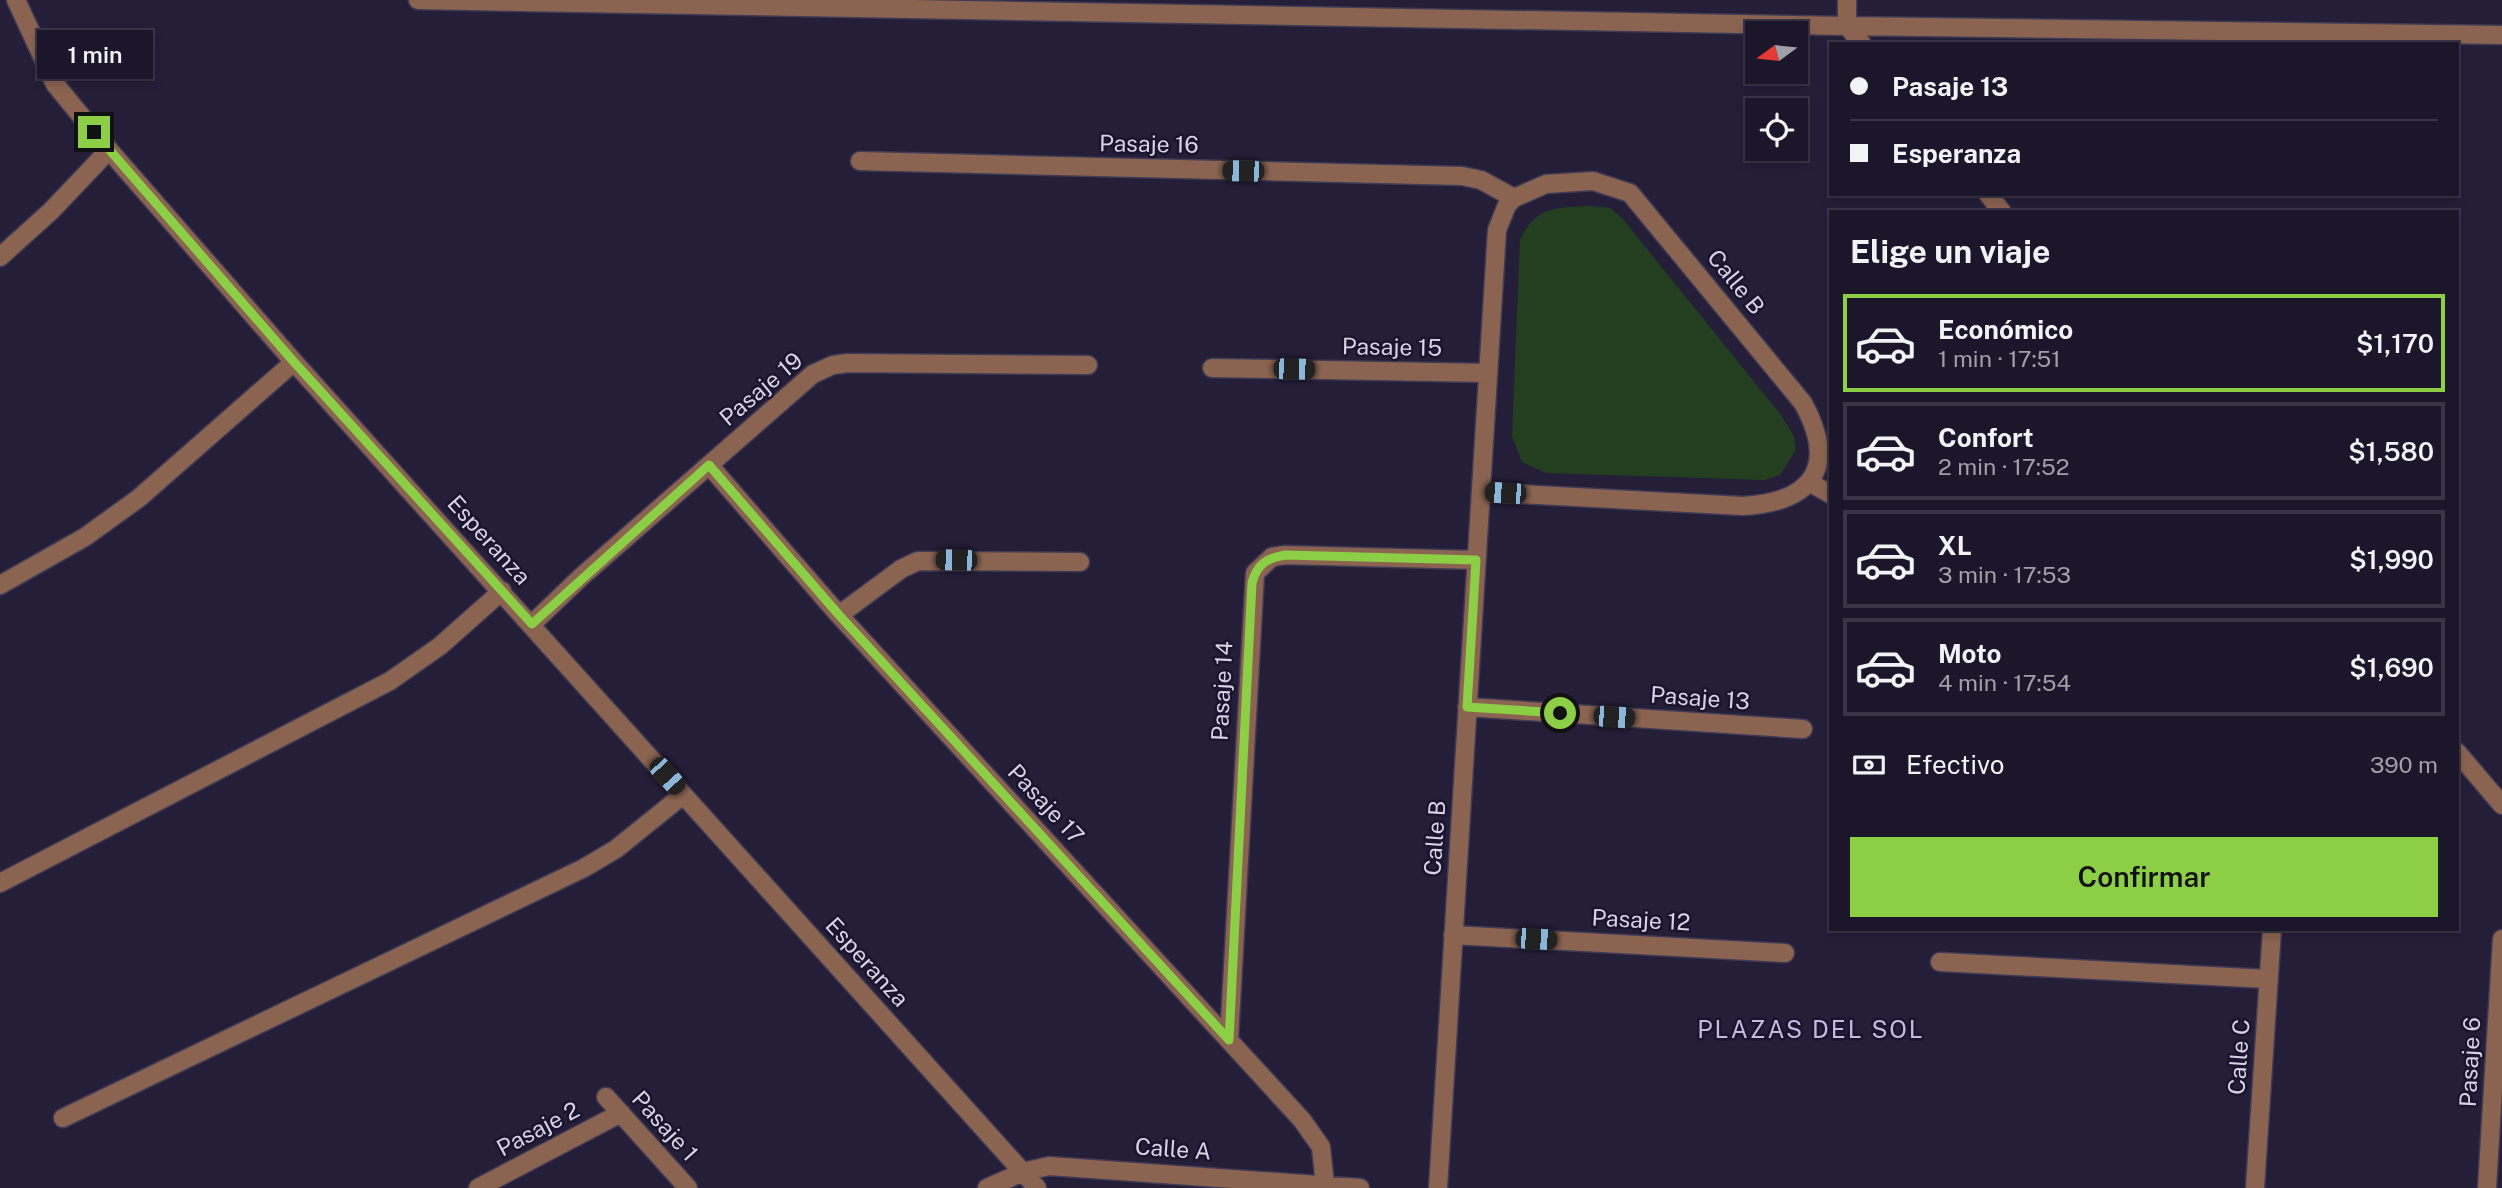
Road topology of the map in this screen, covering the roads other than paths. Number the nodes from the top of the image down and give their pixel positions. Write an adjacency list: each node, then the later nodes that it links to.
1 (16, 0): 7 (street, Esperanza)
2 (418, 0): 4 (street)
3 (1846, 0): 4 (street)
4 (1847, 26): 5 (street); 6 (street)
5 (2502, 34)
6 (1860, 42)
7 (109, 150): 12 (street); 13 (street, Esperanza)
8 (860, 161): 10 (street, Pasaje 16)
9 (1990, 196): 11 (street)
10 (1514, 198): 16 (street, Calle B); 18 (street, Calle B)
11 (2000, 210)
12 (0, 257)
13 (294, 362): 23 (street); 24 (street, Esperanza)
14 (1088, 365): 17 (street, Pasaje 19)
15 (1212, 368): 16 (street, Pasaje 15)
16 (1488, 373): 19 (street, Calle B)
17 (709, 465): 25 (street, Pasaje 17); 26 (street, Pasaje 19)
18 (1809, 482): 19 (street); 20 (street)
19 (1481, 492): 21 (street, Calle B)
20 (1829, 493)
21 (1476, 560): 27 (street, Calle B); 39 (street, Pasaje 14)
22 (1080, 562): 25 (street)
23 (0, 585)
24 (502, 591): 26 (street, Esperanza); 32 (street)
25 (839, 615): 39 (street, Pasaje 17)
26 (532, 624): 30 (street, Esperanza)
27 (1467, 707): 28 (street, Pasaje 13); 34 (street, Calle B)
28 (1803, 729)
29 (2459, 754): 31 (street)
30 (683, 795): 42 (street); 43 (street, Esperanza)
31 (2502, 806)
32 (0, 883)
33 (2272, 931): 38 (street, Calle C)
34 (1453, 935): 36 (street, Pasaje 12); 50 (street, Calle B)
35 (2502, 939): 52 (street, Pasaje 6)
36 (1785, 953)
37 (1940, 962): 38 (street)
38 (2268, 979): 51 (street, Calle C)
39 (1229, 1040): 44 (street, Pasaje 17)
40 (606, 1097): 41 (street, Pasaje 1)
41 (621, 1113): 45 (street, Pasaje 2); 46 (street, Pasaje 1)
42 (63, 1118)
43 (1023, 1172): 44 (street, Calle A); 47 (street, Calle A); 48 (street, Esperanza)
44 (1325, 1185): 49 (street, Calle A)
45 (478, 1188)
46 (688, 1188)
47 (987, 1188)
48 (1037, 1188)
49 (1360, 1188)
50 (1438, 1188)
51 (2255, 1188)
52 (2487, 1188)

